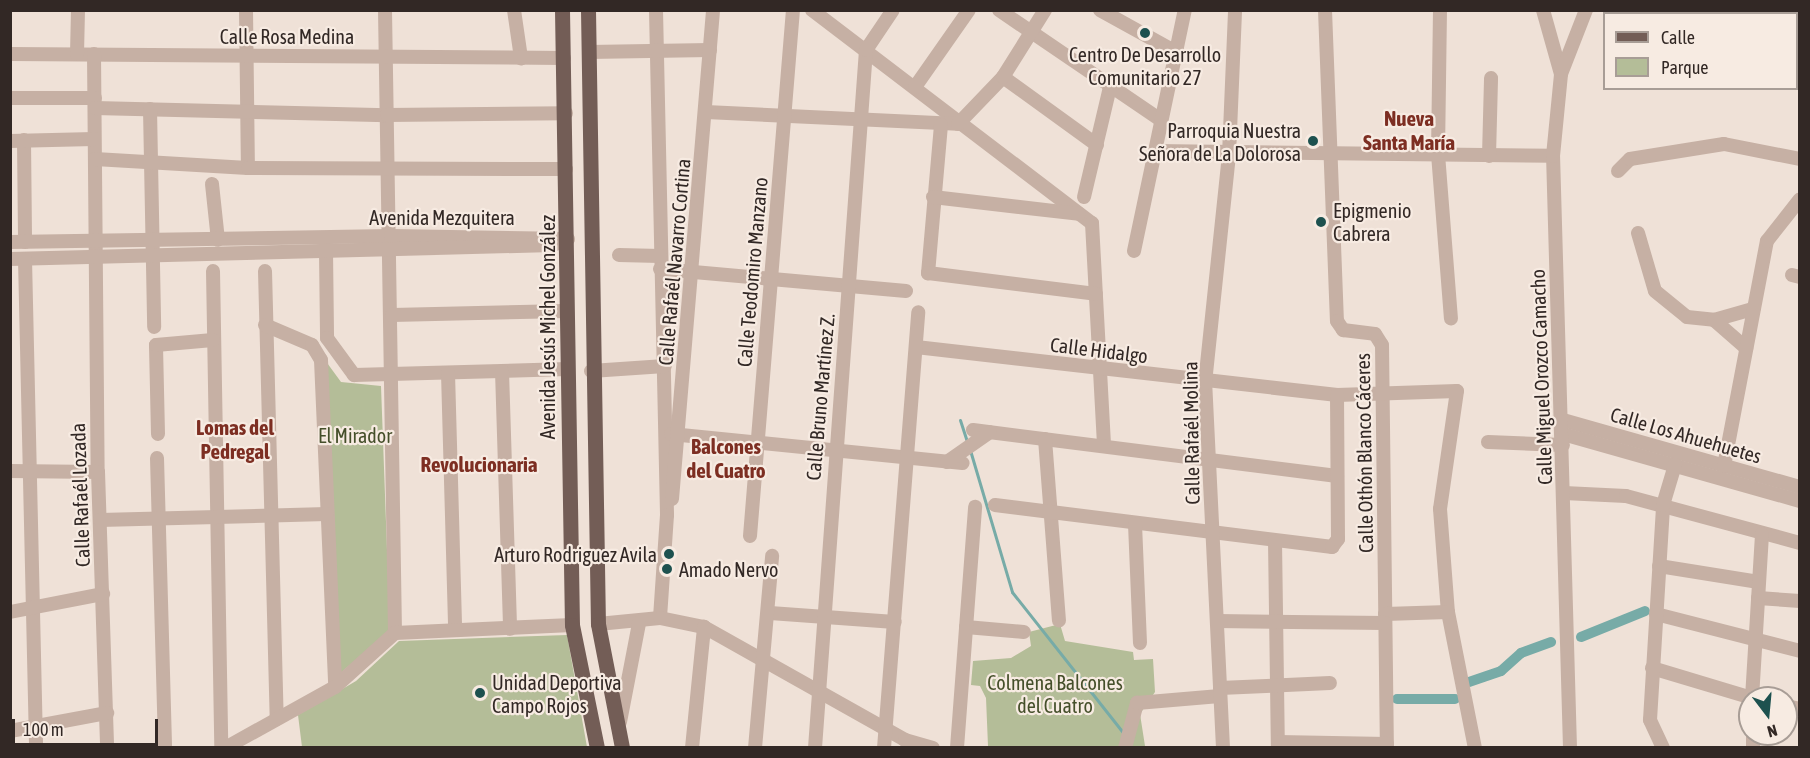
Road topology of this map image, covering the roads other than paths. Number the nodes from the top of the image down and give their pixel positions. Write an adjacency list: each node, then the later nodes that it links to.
1 (78, 10): 29 (street)
2 (246, 10): 31 (street)
3 (385, 10): 32 (street)
4 (514, 10): 33 (street)
5 (562, 10): 34 (main road, Avenida Jesús Michel González)
6 (588, 10): 26 (main road)
7 (656, 10): 25 (street, Calle Rafaél Navarro Cortina)
8 (713, 10): 23 (street, Calle Rafaél Navarro Cortina)
9 (793, 10): 48 (street, Calle Teodomiro Manzano)
10 (893, 10): 24 (street)
11 (969, 10): 38 (street)
12 (999, 10): 22 (street)
13 (1045, 10): 22 (street)
14 (1100, 10): 27 (street)
15 (1185, 10): 27 (street)
16 (1235, 10): 59 (street, Calle Rafaél Molina)
17 (1324, 10): 58 (street, Calle Othón Blanco Cáceres)
18 (1440, 10): 57 (street)
19 (1543, 10): 35 (street)
20 (1586, 10): 35 (street, Calle Miguel Orozco Camacho)
21 (816, 12): 24 (street)
22 (1032, 31): 36 (street); 39 (street)
23 (710, 50): 25 (street); 45 (street, Calle Rafaél Navarro Cortina)
24 (866, 50): 38 (street); 50 (street, Calle Bruno Martínez Z.)
25 (657, 51): 26 (street); 89 (street, Calle Rafaél Navarro Cortina)
26 (589, 52): 41 (main road)
27 (1176, 52): 49 (street)
28 (10, 54): 29 (street, Calle Rosa Medina)
29 (78, 54): 30 (street, Calle Rosa Medina)
30 (94, 54): 31 (street, Calle Rosa Medina); 42 (street, Calle Rafaél Lozada)
31 (247, 55): 32 (street, Calle Rosa Medina); 44 (street)
32 (386, 57): 33 (street, Calle Rosa Medina); 47 (street)
33 (521, 58): 34 (street, Calle Rosa Medina)
34 (564, 58): 46 (main road, Avenida Jesús Michel González)
35 (1561, 74): 61 (street, Calle Miguel Orozco Camacho)
36 (1003, 77): 51 (street); 55 (street)
37 (1491, 78): 60 (street)
38 (915, 87): 51 (street)
39 (1110, 87): 49 (street); 55 (street)
40 (10, 98): 42 (street)
41 (590, 102): 76 (main road); 112 (main road)
42 (95, 103): 43 (street); 53 (street, Calle Rafaél Lozada)
43 (150, 109): 44 (street); 64 (street)
44 (247, 112): 47 (street); 65 (street)
45 (706, 112): 48 (street); 92 (street, Calle Rafaél Navarro Cortina)
46 (566, 113): 47 (street); 66 (main road, Avenida Jesús Michel González)
47 (387, 115): 67 (street)
48 (784, 117): 50 (street); 93 (street, Calle Teodomiro Manzano)
49 (1161, 120): 56 (street)
50 (861, 122): 52 (street); 94 (street, Calle Bruno Martínez Z.)
51 (958, 124): 52 (street); 73 (street)
52 (941, 125): 70 (street)
53 (94, 139): 54 (street); 62 (street, Calle Rafaél Lozada)
54 (17, 141): 80 (street)
55 (1097, 145): 71 (street)
56 (1155, 151): 59 (street); 83 (street)
57 (1438, 154): 58 (street); 60 (street); 101 (street)
58 (1332, 155): 59 (street); 117 (street, Calle Othón Blanco Cáceres)
59 (1229, 156): 115 (street, Calle Rafaél Molina)
60 (1489, 156): 61 (street)
61 (1553, 156): 118 (street, Calle Miguel Orozco Camacho)
62 (95, 159): 64 (street); 78 (street, Calle Rafaél Lozada)
63 (1800, 159): 68 (street)
64 (151, 163): 65 (street); 75 (street)
65 (248, 168): 67 (street)
66 (566, 169): 67 (street); 76 (main road, Avenida Jesús Michel González)
67 (388, 171): 81 (street)
68 (1618, 171)
69 (212, 184): 77 (street)
70 (933, 197): 73 (street); 96 (street)
71 (1083, 197)
72 (1800, 199): 97 (street)
73 (1079, 214): 96 (street)
74 (1638, 233): 102 (street)
75 (153, 239): 77 (street, Avenida Mezquitera); 78 (street, Avenida Mezquitera); 85 (street)
76 (568, 239): 81 (street, Avenida Mezquitera); 98 (main road, Avenida Jesús Michel González); 112 (main road)
77 (218, 240): 81 (street, Avenida Mezquitera)
78 (96, 241): 80 (street, Avenida Mezquitera); 86 (street, Calle Rafaél Lozada)
79 (10, 242): 80 (street, Avenida Mezquitera)
80 (25, 242)
81 (391, 243): 82 (street, Avenida Mezquitera); 100 (street)
82 (326, 251): 85 (street, Avenida Mezquitera); 114 (street)
83 (1134, 251)
84 (619, 255): 89 (street)
85 (153, 256): 86 (street, Avenida Mezquitera); 104 (street)
86 (96, 258): 88 (street, Avenida Mezquitera); 133 (street, Calle Rafaél Lozada)
87 (10, 259): 88 (street, Avenida Mezquitera)
88 (25, 259): 132 (street)
89 (660, 263): 92 (street); 108 (street, Calle Rafaél Navarro Cortina)
90 (213, 271): 105 (street)
91 (266, 271): 103 (street)
92 (693, 272): 93 (street); 120 (street, Calle Rafaél Navarro Cortina)
93 (771, 279): 94 (street); 123 (street, Calle Teodomiro Manzano)
94 (848, 286): 95 (street); 125 (street, Calle Bruno Martínez Z.)
95 (906, 291)
96 (1096, 294): 110 (street)
97 (1753, 309): 102 (street); 107 (street)
98 (567, 311): 100 (street); 109 (main road, Avenida Jesús Michel González)
99 (918, 312): 106 (street)
100 (392, 315): 114 (street)
101 (1451, 318)
102 (1714, 320): 107 (street)
103 (265, 325): 142 (street); 143 (street)
104 (154, 327)
105 (213, 340): 119 (street); 144 (street)
106 (916, 347): 110 (street, Calle Hidalgo); 127 (street)
107 (1746, 348): 130 (street)
108 (665, 366): 112 (street); 120 (street, Calle Rafaél Navarro Cortina)
109 (568, 369): 111 (street); 173 (main road, Avenida Jesús Michel González)
110 (1100, 369): 115 (street, Calle Hidalgo); 124 (street)
111 (502, 371): 113 (street); 176 (street)
112 (591, 371): 171 (main road)
113 (448, 373): 114 (street); 177 (street)
114 (392, 376): 179 (street)
115 (1205, 383): 116 (street, Calle Hidalgo); 128 (street, Calle Rafaél Molina)
116 (1337, 394): 117 (street, Calle Hidalgo); 134 (street)
117 (1383, 394): 161 (street, Calle Hidalgo); 166 (street, Calle Othón Blanco Cáceres)
118 (1563, 433): 122 (street); 129 (street, Calle Los Ahuehuetes); 130 (street, Calle Los Ahuehuetes); 136 (street, Calle Miguel Orozco Camacho)
119 (158, 434)
120 (673, 434): 123 (street); 164 (street, Calle Rafaél Navarro Cortina)
121 (1045, 439): 124 (street); 127 (street); 141 (street)
122 (1488, 442)
123 (758, 443): 125 (street); 150 (street, Calle Teodomiro Manzano)
124 (1104, 446): 128 (street)
125 (835, 450): 127 (street); 165 (street, Calle Bruno Martínez Z.)
126 (158, 458): 145 (street)
127 (909, 458): 169 (street)
128 (1209, 459): 134 (street); 148 (street, Calle Rafaél Molina)
129 (1675, 465): 137 (street, Calle Los Ahuehuetes); 138 (street)
130 (1724, 466): 135 (street, Calle Los Ahuehuetes)
131 (10, 471): 132 (street)
132 (27, 471): 133 (street); 159 (street)
133 (98, 472): 146 (street, Calle Rafaél Lozada)
134 (1338, 476): 151 (street)
135 (1800, 487)
136 (1564, 493): 138 (street); 215 (street, Calle Miguel Orozco Camacho)
137 (1800, 501)
138 (1664, 505): 149 (street); 154 (street)
139 (995, 506): 141 (street)
140 (975, 507): 175 (street)
141 (1051, 513): 147 (street); 167 (street)
142 (327, 514): 143 (street); 188 (street)
143 (269, 516): 144 (street); 193 (street)
144 (215, 517): 145 (street); 204 (street)
145 (158, 519): 146 (street); 203 (street)
146 (100, 520): 156 (street, Calle Rafaél Lozada)
147 (1135, 524): 148 (street); 181 (street)
148 (1213, 534): 151 (street); 168 (street, Calle Rafaél Molina)
149 (1762, 534): 152 (street); 155 (street)
150 (750, 536)
151 (1275, 542): 170 (street)
152 (1800, 543)
153 (772, 556): 162 (street)
154 (1659, 566): 155 (street); 163 (street)
155 (1759, 582): 157 (street)
156 (103, 594): 159 (street); 192 (street, Calle Rafaél Lozada)
157 (1758, 598): 158 (street); 180 (street)
158 (1800, 601)
159 (32, 607): 160 (street); 195 (street)
160 (10, 612)
161 (1448, 612): 166 (street); 214 (street)
162 (770, 613): 165 (street); 183 (street)
163 (1656, 614): 180 (street); 184 (street)
164 (660, 618): 172 (street); 174 (street)
165 (822, 618): 169 (street); 189 (street, Calle Bruno Martínez Z.)
166 (1385, 619): 170 (street); 200 (street, Calle Othón Blanco Cáceres)
167 (1059, 620)
168 (1217, 621): 170 (street); 190 (street, Calle Rafaél Molina)
169 (895, 622): 196 (street)
170 (1277, 622): 186 (street)
171 (598, 624): 172 (street); 194 (main road)
172 (639, 624): 194 (street)
173 (572, 626): 176 (street); 205 (main road, Avenida Jesús Michel González)
174 (705, 627): 183 (street); 207 (street)
175 (966, 627): 178 (street); 212 (street)
176 (510, 629): 177 (street)
177 (455, 630): 179 (street)
178 (1024, 632)
179 (395, 633): 188 (street)
180 (1756, 641): 182 (street); 187 (street)
181 (1140, 643)
182 (1800, 651)
183 (763, 659): 189 (street); 208 (street)
184 (1652, 668): 191 (street); 216 (street)
185 (1330, 683): 186 (street)
186 (1278, 685): 190 (street); 198 (street)
187 (1753, 686)
188 (335, 687): 193 (street)
189 (818, 689): 196 (street); 209 (street, Calle Bruno Martínez Z.)
190 (1220, 692): 199 (street); 213 (street, Calle Rafaél Molina)
191 (1738, 694)
192 (107, 714): 195 (street); 202 (street, Calle Rafaél Lozada)
193 (277, 719): 204 (street)
194 (620, 722): 206 (main road)
195 (35, 725): 197 (street); 201 (street)
196 (886, 728): 210 (street); 211 (street)
197 (10, 731)
198 (1278, 745): 200 (street)
199 (1125, 746)
200 (1387, 746)
201 (36, 747)
202 (107, 747)
203 (165, 747)
204 (223, 747)
205 (597, 747)
206 (622, 747)
207 (692, 747)
208 (755, 747)
209 (815, 747)
210 (884, 747)
211 (933, 747)
212 (957, 747)
213 (1222, 747)
214 (1475, 747)
215 (1570, 747)
216 (1663, 747)

